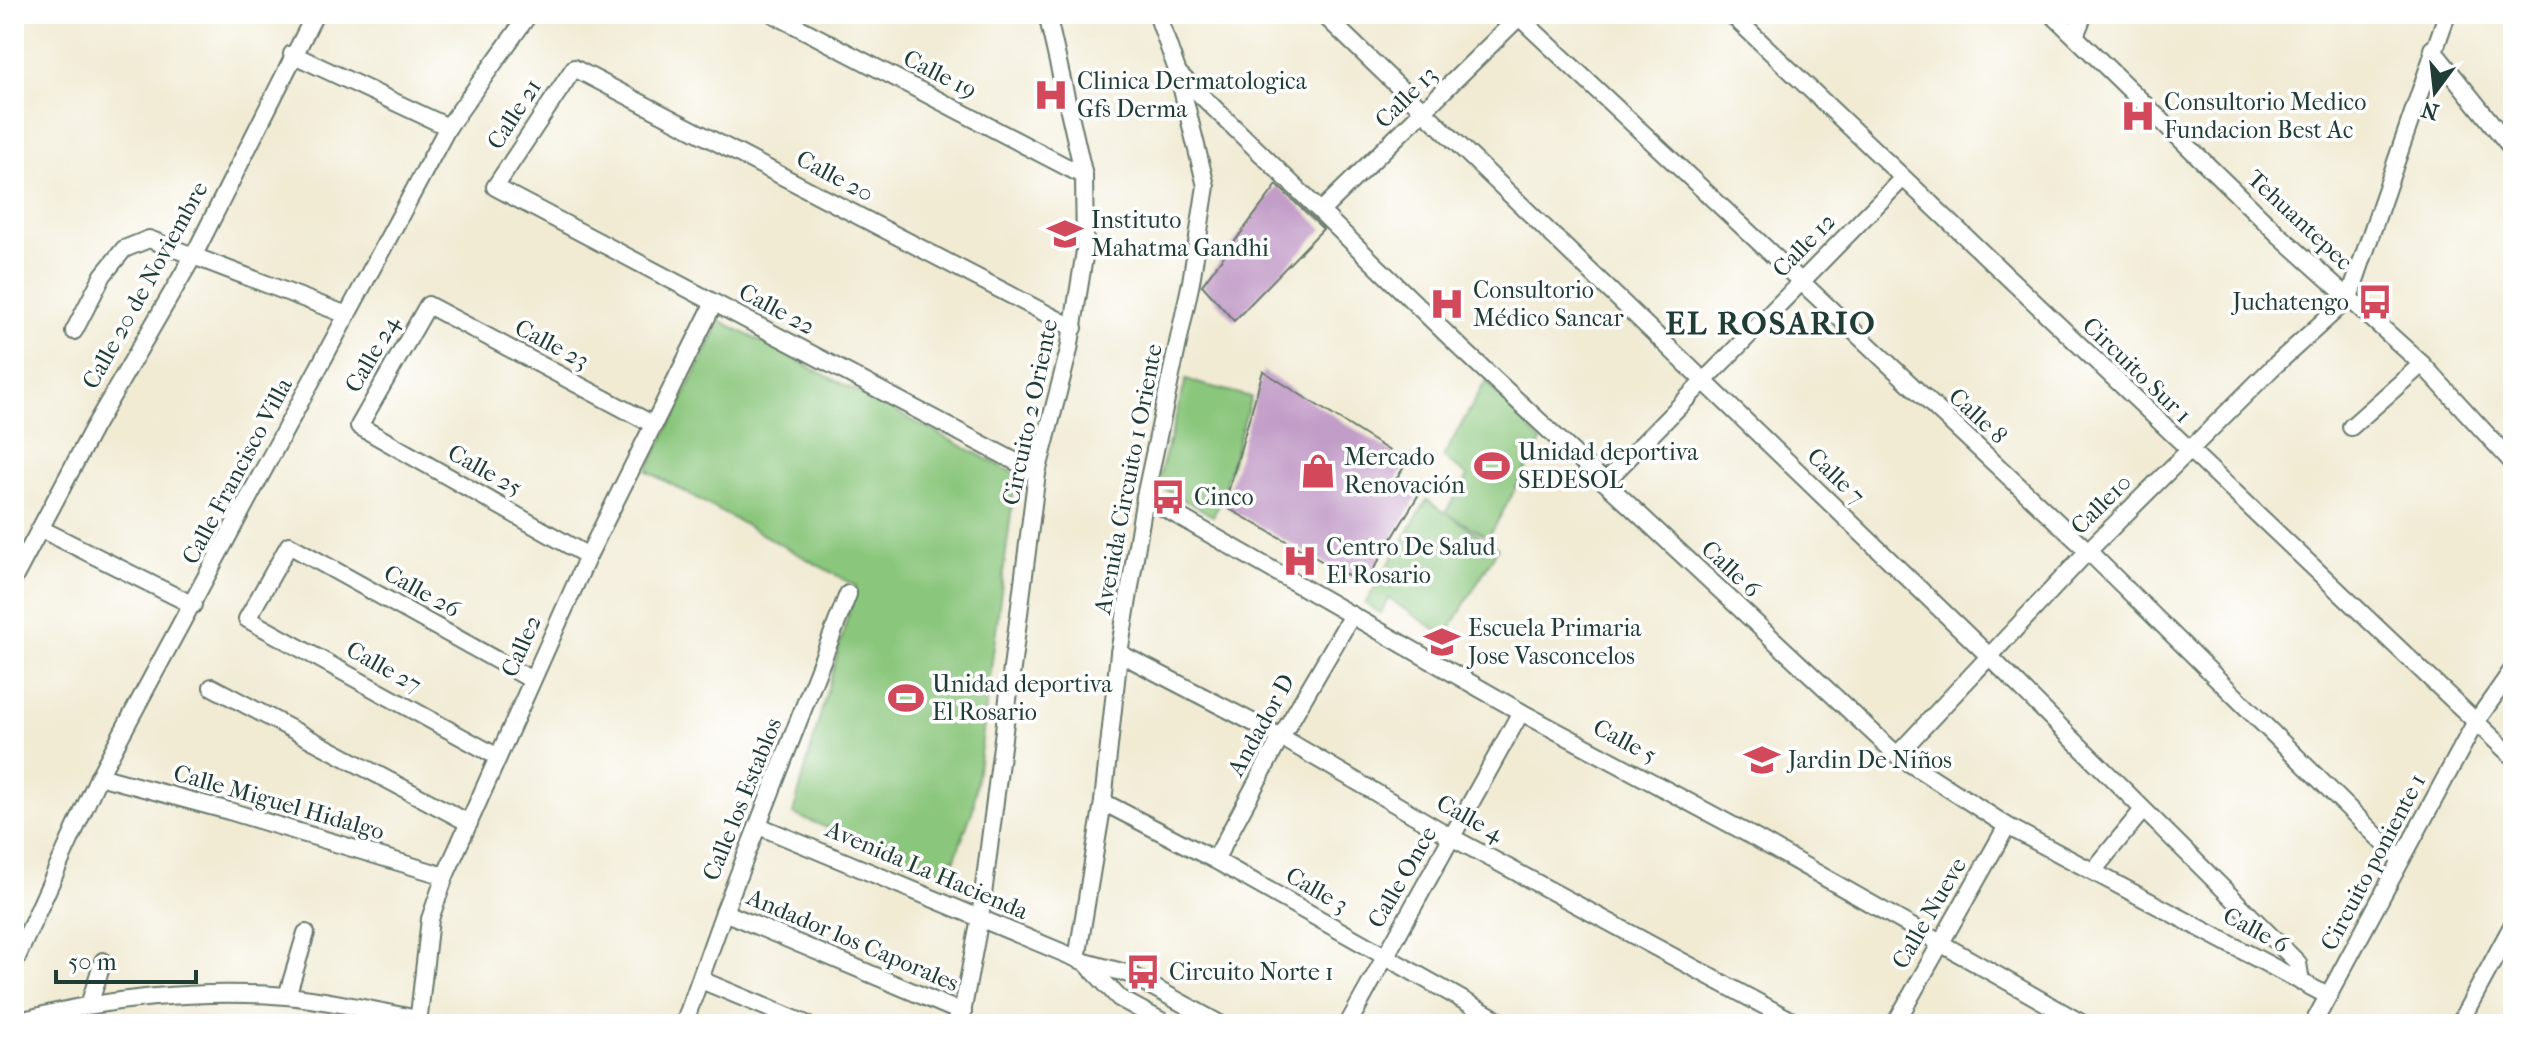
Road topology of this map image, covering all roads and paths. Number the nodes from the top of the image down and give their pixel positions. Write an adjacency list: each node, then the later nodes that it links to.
1 (315, 14): 14 (street, Calle 20 de Noviembre)
2 (529, 14): 18 (street, Calle Francisco Villa)
3 (773, 14): 20 (street, Calle 19)
4 (1047, 14): 20 (street, Circuito 2 Oriente)
5 (1157, 14): 16 (street, Avenida Circuito 1 Oriente)
6 (1323, 14): 17 (street, Calle 7)
7 (1731, 14): 21 (street, Circuito Sur 1)
8 (2052, 14): 12 (street, Tehuantepec)
9 (2084, 14): 12 (street)
10 (2447, 14): 13 (street)
11 (1519, 15): 17 (street, Calle 13); 25 (street, Calle 8)
12 (2075, 36): 26 (street, Tehuantepec)
13 (2432, 49): 19 (street); 26 (street)
14 (292, 54): 18 (street); 24 (street, Calle 20 de Noviembre)
15 (574, 68): 22 (street, Calle 21); 30 (street, Calle 20)
16 (1178, 73): 23 (street, Calle 6); 41 (street, Avenida Circuito 1 Oriente)
17 (1425, 113): 23 (street, Calle 13); 33 (street, Calle 7)
18 (448, 127): 29 (street, Calle Francisco Villa)
19 (2513, 150)
20 (1084, 176): 30 (street, Circuito 2 Oriente)
21 (1902, 179): 25 (street, Calle 12); 37 (street, Circuito Sur 1)
22 (495, 187): 27 (street, Calle 22)
23 (1321, 211): 40 (street, Calle 6)
24 (194, 255): 29 (street); 31 (street); 42 (street, Calle 20 de Noviembre)
25 (1803, 281): 33 (street, Calle 12); 44 (street, Calle 8)
26 (2349, 298): 32 (street, Tehuantepec); 37 (street, Calle10)
27 (714, 303): 34 (street, Calle2); 39 (street, Calle 22)
28 (428, 305): 34 (street, Calle 23); 35 (street, Calle 24)
29 (347, 315): 49 (street, Calle Francisco Villa)
30 (1074, 328): 39 (street, Circuito 2 Oriente)
31 (74, 331)
32 (2422, 364): 36 (street); 38 (street, Tehuantepec)
33 (1704, 381): 40 (street, Calle 12); 52 (street, Calle 7)
34 (654, 425): 45 (street, Calle2)
35 (359, 426): 45 (street, Calle 25)
36 (2351, 427)
37 (2187, 451): 44 (street, Calle10); 57 (street, Circuito Sur 1)
38 (2513, 463)
39 (1037, 473): 74 (street, Circuito 2 Oriente)
40 (1605, 482): 59 (street, Calle 6)
41 (1145, 497): 50 (street, Calle 5); 51 (street, Avenida Circuito 1 Oriente)
42 (41, 529): 46 (street, Calle 20 de Noviembre); 49 (street)
43 (289, 545): 54 (street, Calle 26); 60 (street, Calle 27)
44 (2088, 551): 52 (street, Calle10); 70 (street, Calle 8)
45 (588, 556): 54 (street, Calle2)
46 (19, 558): 47 (street, Calle 20 de Noviembre)
47 (14, 578)
48 (848, 594): 66 (street, Calle los Establos)
49 (193, 605): 62 (street, Calle Francisco Villa)
50 (1352, 615): 56 (street, Calle 5); 58 (street, Andador D)
51 (1119, 653): 58 (street, Calle 4); 63 (street, Avenida Circuito 1 Oriente)
52 (1989, 656): 59 (street, Calle10); 64 (street, Calle 7)
53 (2513, 669): 57 (street)
54 (532, 680): 60 (street, Calle2)
55 (212, 687): 65 (street, Calle Miguel Hidalgo)
56 (1521, 712): 68 (street, Calle Once); 77 (street, Calle 5)
57 (2475, 723): 61 (street, Circuito Sur 1); 70 (street, Circuito poniente 1)
58 (1281, 737): 68 (street, Calle 4); 69 (street, Andador D)
59 (1897, 755): 67 (street, Calle 6)
60 (498, 757): 65 (street, Calle2)
61 (2513, 757)
62 (99, 776): 72 (street, Calle Miguel Hidalgo); 81 (street, Calle Francisco Villa)
63 (1103, 802): 69 (street, Calle 3); 79 (street, Avenida Circuito 1 Oriente)
64 (2142, 811): 71 (street); 83 (street, Calle 7)
65 (469, 823): 72 (street, Calle2)
66 (759, 826): 73 (street, Calle los Establos); 74 (street, Avenida La Hacienda)
67 (2007, 826): 71 (street, Calle 6); 77 (street, Calle Nueve)
68 (1453, 838): 78 (street, Calle Once); 96 (street, Calle 4)
69 (1215, 860): 78 (street, Calle 3)
70 (2401, 860): 85 (street, Circuito poniente 1)
71 (2093, 871): 83 (street, Calle 6)
72 (445, 876): 89 (street, Calle2)
73 (724, 912): 82 (street, Calle los Establos); 87 (street, Andador los Caporales)
74 (980, 918): 79 (street, Avenida La Hacienda); 87 (street, Circuito 2 Oriente)
75 (2513, 924): 100 (street)
76 (306, 933): 84 (street)
77 (1939, 942): 97 (street, Calle Nueve); 98 (street, Calle 5)
78 (1385, 957): 94 (street, Calle Once); 95 (street, Calle 3)
79 (1081, 960): 92 (street); 93 (street, Avenida La Hacienda)
80 (103, 961): 86 (street)
81 (14, 964)
82 (701, 980): 90 (street, Calle los Establos); 91 (street)
83 (2301, 982): 85 (street, Calle 6)
84 (287, 996): 86 (street); 89 (street)
85 (2328, 996): 99 (street, Circuito poniente 1)
86 (89, 1005): 88 (street)
87 (961, 1018)
88 (21, 1021)
89 (418, 1021)
90 (684, 1024)
91 (806, 1024)
92 (1167, 1024)
93 (1220, 1024)
94 (1348, 1024)
95 (1505, 1024)
96 (1798, 1024)
97 (1895, 1024)
98 (2083, 1024)
99 (2313, 1024)
100 (2459, 1024)

